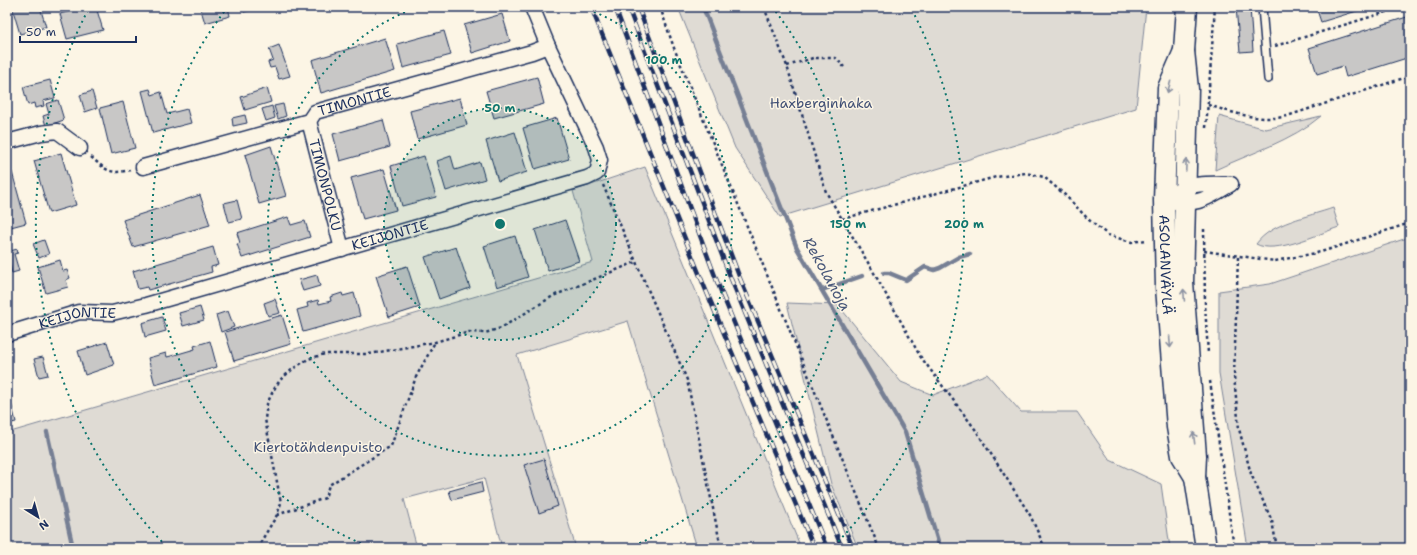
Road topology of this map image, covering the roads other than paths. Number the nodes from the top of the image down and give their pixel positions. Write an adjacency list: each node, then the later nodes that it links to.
1 (532, 7): 4 (street)
2 (1187, 7): 5 (main road, ASOLANVÄYLÄ)
3 (1262, 7): 6 (lane)
4 (548, 46): 7 (street, TIMONTIE); 13 (street, KEIJONTIE)
5 (1184, 51): 11 (main road, ASOLANVÄYLÄ, one-way to 5); 12 (main road, ASOLANVÄYLÄ, one-way to 12)
6 (1268, 79)
7 (309, 121): 10 (street, TIMONTIE); 13 (street, TIMONPOLKU)
8 (7, 142): 9 (street)
9 (80, 148)
10 (143, 167)
11 (1191, 197): 12 (street); 15 (main road, ASOLANVÄYLÄ, one-way to 11)
12 (1164, 200): 15 (main road, ASOLANVÄYLÄ, one-way to 15)
13 (342, 249): 14 (street, KEIJONTIE)
14 (7, 334)
15 (1195, 477): 16 (main road, ASOLANVÄYLÄ)
16 (1206, 548)

